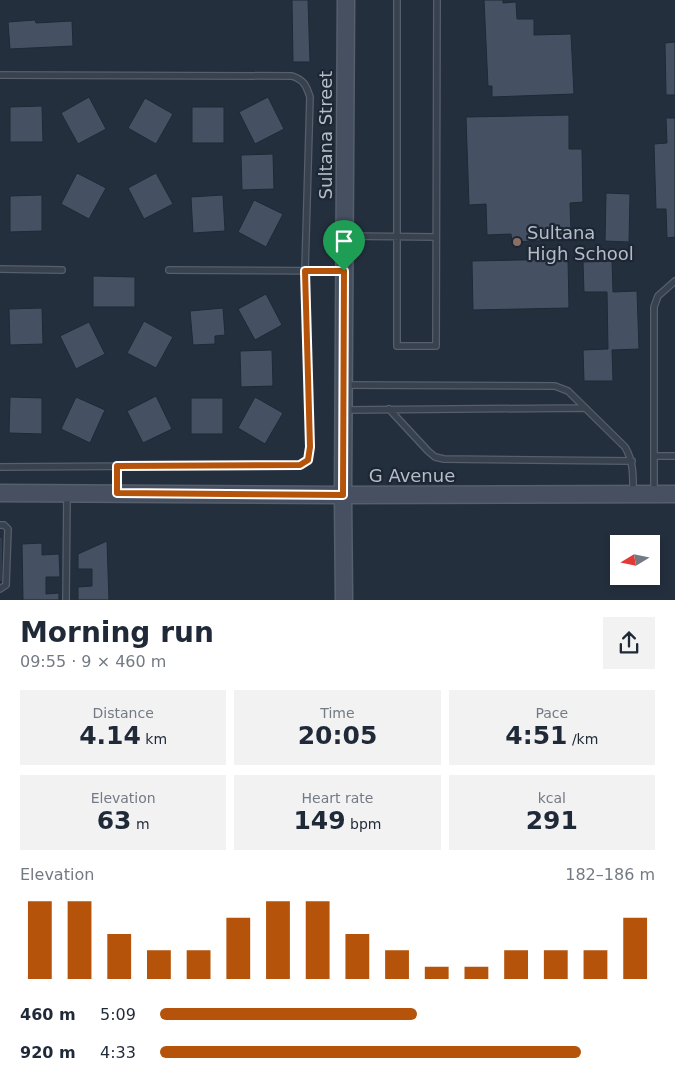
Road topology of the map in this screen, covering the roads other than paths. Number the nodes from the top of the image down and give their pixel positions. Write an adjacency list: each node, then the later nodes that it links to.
1 (346, 0): 5 (street, Sultana Street)
2 (397, 0): 6 (lane)
3 (437, 0): 7 (lane)
4 (0, 75): 11 (lane)
5 (345, 236): 6 (lane); 12 (street, Sultana Street)
6 (397, 236): 7 (lane); 7 (lane)
7 (436, 237)
8 (0, 269): 9 (lane)
9 (62, 270)
10 (170, 270): 11 (lane)
11 (305, 271): 12 (lane); 21 (lane)
12 (344, 271): 14 (street, Sultana Street)
13 (675, 281): 18 (lane)
14 (344, 386): 15 (lane); 17 (street, Sultana Street)
15 (584, 408): 16 (lane); 20 (lane)
16 (389, 409): 17 (lane); 20 (lane)
17 (344, 410): 29 (street, Sultana Street)
18 (654, 456): 19 (lane); 27 (lane)
19 (675, 456)
20 (632, 461): 26 (lane)
21 (117, 466): 22 (lane); 25 (lane)
22 (0, 467)
23 (0, 493): 24 (street, G Avenue)
24 (67, 493): 25 (street, G Avenue); 32 (lane)
25 (117, 493): 29 (street, G Avenue)
26 (632, 494): 27 (street, G Avenue); 29 (street, G Avenue)
27 (654, 494): 28 (street, G Avenue)
28 (675, 494)
29 (343, 495): 33 (street, Sultana Street)
30 (0, 525): 31 (lane)
31 (0, 590)
32 (66, 600)
33 (344, 600)

